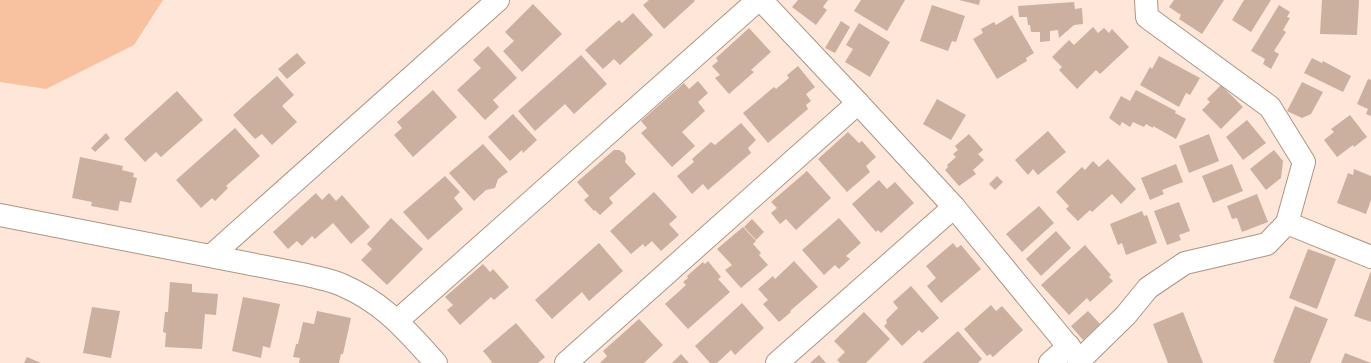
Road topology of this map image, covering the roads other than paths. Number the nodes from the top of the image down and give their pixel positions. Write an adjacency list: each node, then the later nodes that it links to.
1 (498, 0): 9 (street)
2 (758, 0): 11 (street)
3 (761, 0): 5 (street)
4 (1146, 0): 8 (street)
5 (858, 103): 6 (street); 14 (street)
6 (954, 207): 12 (street); 15 (street)
7 (0, 215): 9 (street)
8 (1287, 223): 10 (street); 12 (street)
9 (211, 256): 11 (street)
10 (1371, 257)
11 (398, 321): 13 (street)
12 (1077, 356): 16 (street)
13 (436, 363)
14 (566, 363)
15 (778, 363)
16 (1050, 363)

